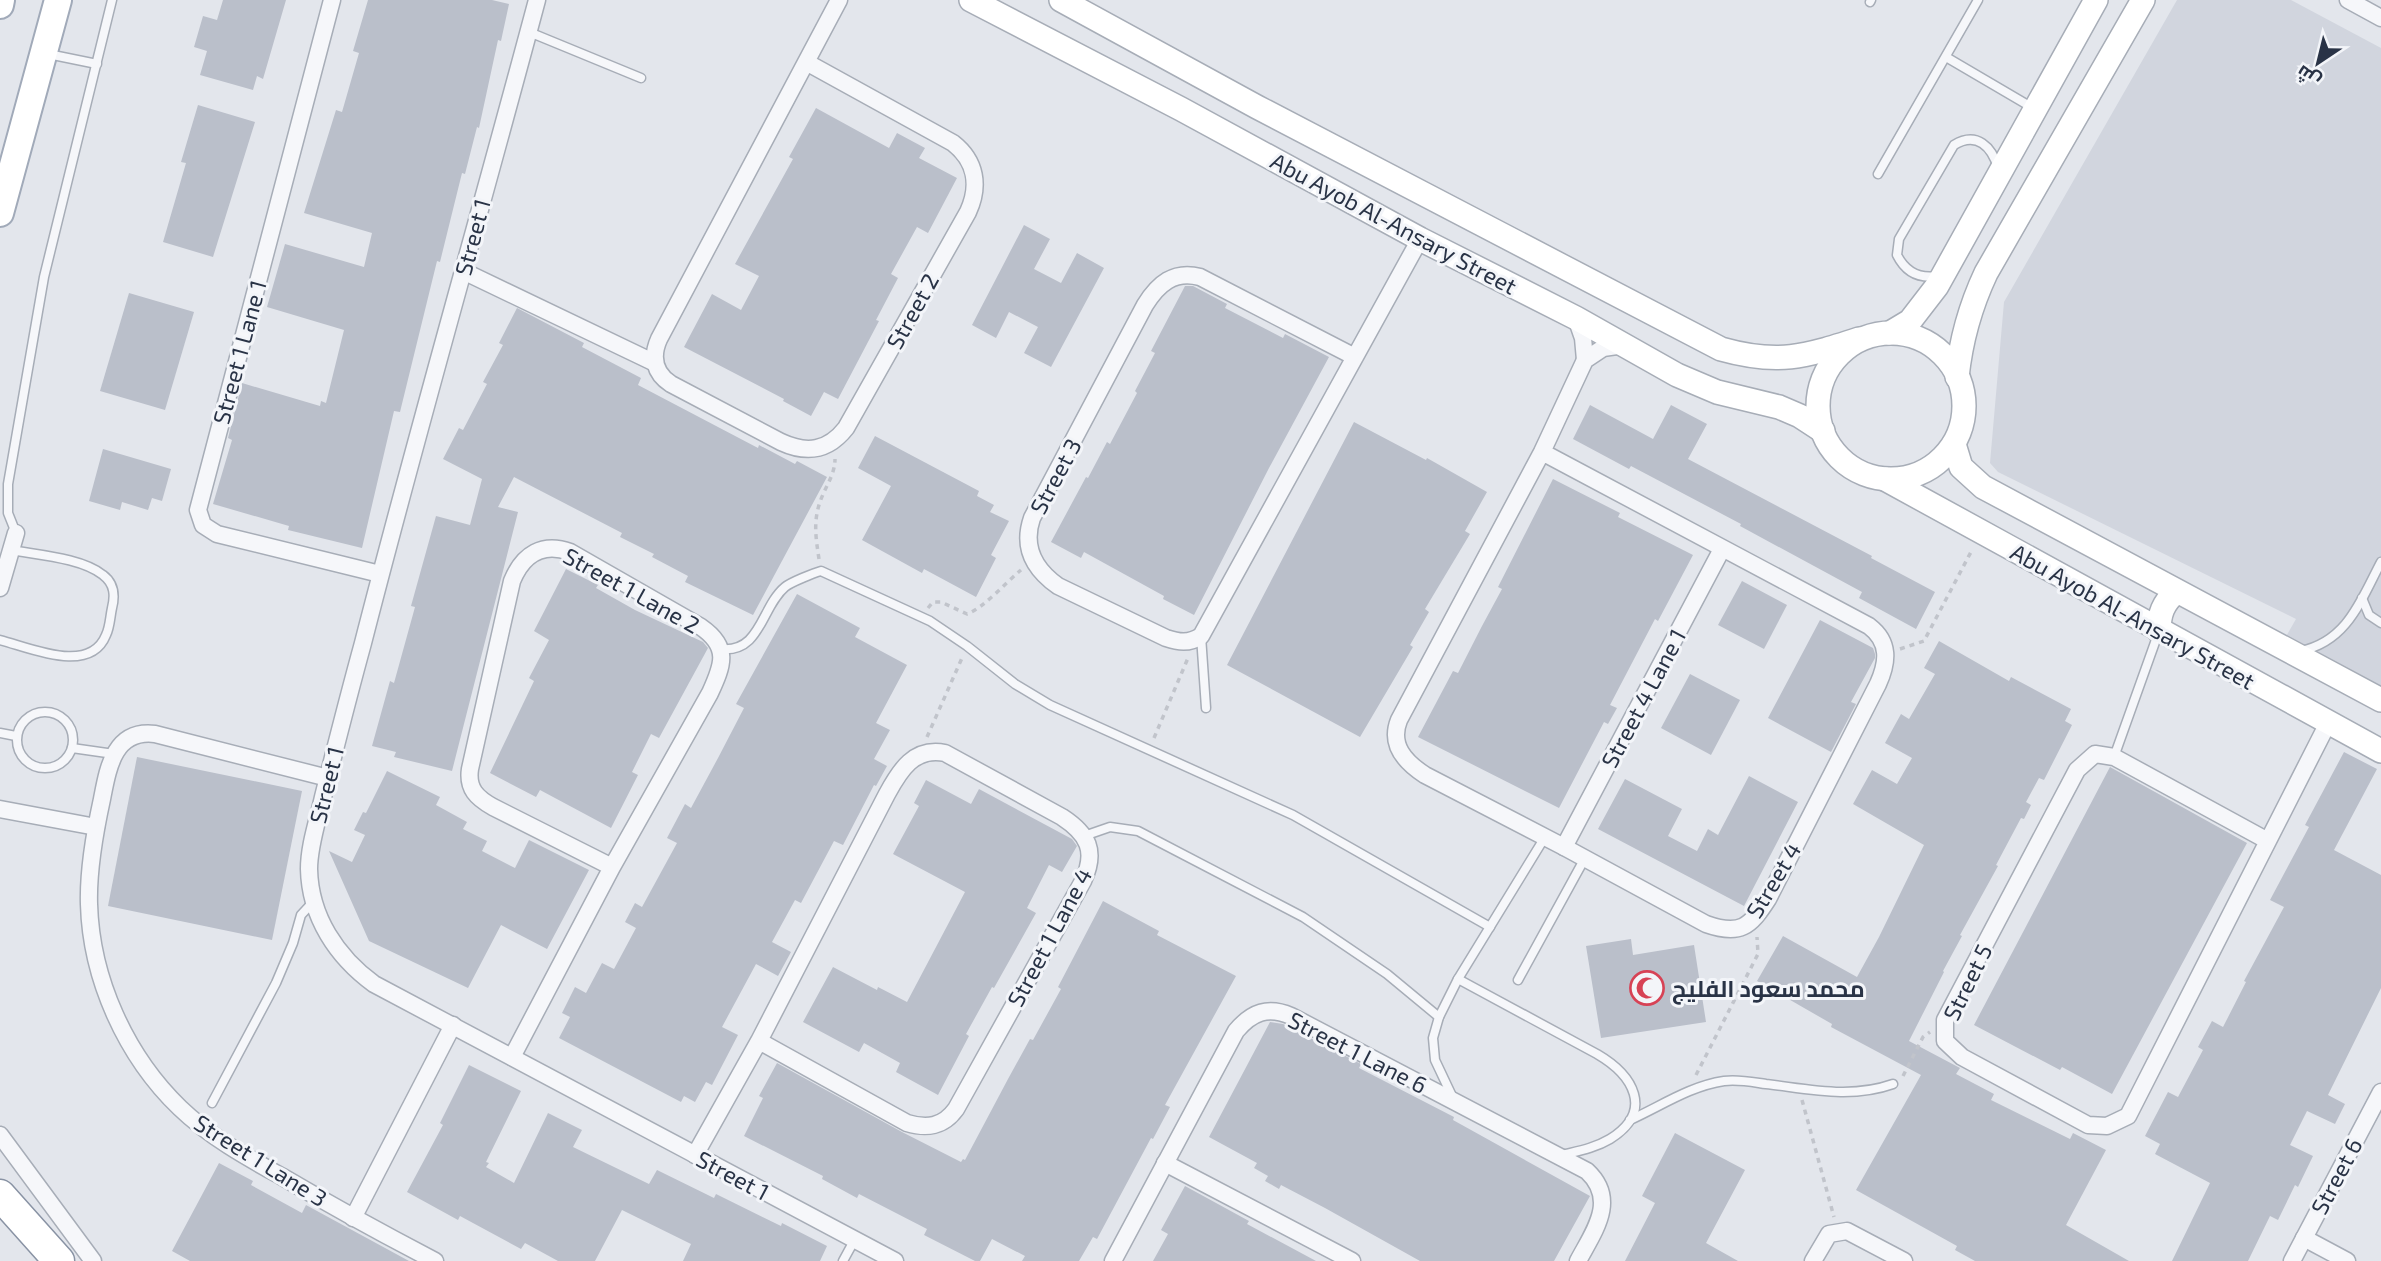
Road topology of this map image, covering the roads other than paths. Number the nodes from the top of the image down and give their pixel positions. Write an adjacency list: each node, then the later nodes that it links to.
1 (1, 0): 13 (main road)
2 (58, 0): 16 (main road)
3 (112, 0): 19 (lane)
4 (331, 0): 47 (street, Street 1 Lane 1)
5 (537, 0): 15 (street, Street 1)
6 (839, 0): 18 (street)
7 (971, 0): 23 (street, Abu Ayob Al-Ansary Street)
8 (1061, 0): 20 (street, Abu Ayob Al-Ansary Street)
9 (1978, 0): 17 (lane)
10 (2096, 0): 24 (street)
11 (2143, 0): 39 (street)
12 (2348, 0): 14 (street)
13 (0, 5)
14 (2381, 18)
15 (529, 32): 21 (lane); 30 (street, Street 1)
16 (44, 53): 19 (lane); 28 (main road)
17 (1946, 57): 24 (lane); 26 (lane)
18 (806, 62): 38 (street); 38 (street, Street 2)
19 (97, 64): 44 (lane)
20 (1196, 74): 22 (street, Abu Ayob Al-Ansary Street); 23 (street)
21 (641, 78)
22 (1257, 107): 25 (street); 34 (street, Abu Ayob Al-Ansary Street)
23 (1181, 109): 25 (street, Abu Ayob Al-Ansary Street)
24 (2036, 109): 27 (street)
25 (1242, 143): 29 (street, Abu Ayob Al-Ansary Street)
26 (1878, 174)
27 (2000, 174): 31 (street); 31 (lane)
28 (0, 213)
29 (1420, 239): 32 (street, Abu Ayob Al-Ansary Street); 36 (street)
30 (463, 271): 38 (street); 47 (street, Street 1)
31 (1945, 275): 33 (street)
32 (1576, 318): 35 (street, Abu Ayob Al-Ansary Street); 37 (street)
33 (1890, 333): 34 (street); 39 (street)
34 (1859, 339): 40 (street)
35 (1624, 345): 37 (street); 40 (street, Abu Ayob Al-Ansary Street)
36 (1355, 357): 53 (street); 53 (street, Street 3)
37 (1585, 360): 42 (street, Street 4)
38 (655, 363)
39 (1957, 377): 41 (street)
40 (1823, 431): 43 (street)
41 (1954, 444): 43 (street); 49 (street, Abu Ayob Al-Ansary Street)
42 (1542, 452): 45 (street); 70 (street, Street 4)
43 (1885, 479): 52 (street, Abu Ayob Al-Ansary Street)
44 (13, 541): 48 (street); 54 (lane)
45 (1722, 548): 72 (street, Street 4 Lane 1); 73 (street, Street 4)
46 (2381, 562): 50 (lane)
47 (380, 574): 66 (street, Street 1)
48 (0, 588)
49 (2176, 592): 52 (street); 56 (street, Abu Ayob Al-Ansary Street)
50 (2362, 598): 51 (lane); 56 (lane)
51 (2381, 623)
52 (2159, 631): 59 (street, Abu Ayob Al-Ansary Street); 65 (lane)
53 (1198, 638): 58 (lane)
54 (0, 640)
55 (721, 649): 74 (street, Street 1 Lane 2); 74 (street, Street 1 Lane 2); 76 (lane)
56 (2290, 652): 57 (street, Abu Ayob Al-Ansary Street)
57 (2381, 700)
58 (1206, 708)
59 (2328, 723): 63 (street, Abu Ayob Al-Ansary Street); 71 (street, Street 5)
60 (0, 733): 61 (lane)
61 (16, 736): 62 (lane); 62 (lane)
62 (72, 748): 64 (lane)
63 (2381, 751)
64 (114, 754): 66 (street); 68 (street, Street 1 Lane 3)
65 (2114, 757): 71 (street); 71 (street, Street 5)
66 (328, 778): 75 (street, Street 1)
67 (0, 809): 68 (street)
68 (96, 827): 94 (street, Street 1 Lane 3)
69 (1084, 836): 79 (lane); 81 (street, Street 1 Lane 4); 81 (street, Street 1 Lane 4)
70 (1545, 836): 72 (street, Street 4); 76 (lane)
71 (2268, 841)
72 (1564, 847): 73 (street, Street 4)
73 (1585, 858): 78 (lane)
74 (612, 867): 82 (street, Street 1 Lane 2)
75 (314, 901): 80 (street, Street 1); 86 (lane)
76 (1490, 927): 77 (lane)
77 (1458, 979): 79 (lane); 88 (lane)
78 (1518, 980)
79 (1439, 1017): 85 (lane)
80 (453, 1025): 82 (street, Street 1); 94 (street, Street 1 Lane 3)
81 (759, 1041): 90 (street)
82 (512, 1057): 90 (street, Street 1)
83 (1893, 1084): 88 (lane)
84 (2381, 1092): 87 (street, Street 6)
85 (1455, 1101): 91 (street, Street 1 Lane 6); 92 (street, Street 1 Lane 6)
86 (212, 1103)
87 (2376, 1112): 96 (street, Street 6)
88 (1629, 1121): 91 (lane)
89 (0, 1135): 99 (street)
90 (695, 1155): 97 (street, Street 1)
91 (1559, 1156): 105 (street, Street 1 Lane 6)
92 (1165, 1163): 103 (street, Street 1 Lane 6); 104 (street)
93 (0, 1195): 98 (highway)
94 (353, 1218): 100 (street, Street 1 Lane 3)
95 (0, 1219): 98 (highway)
96 (2304, 1238): 108 (street, Street 6); 109 (street)
97 (855, 1240): 101 (lane); 102 (street, Street 1)
98 (58, 1261)
99 (93, 1261)
100 (435, 1261)
101 (844, 1261)
102 (895, 1261)
103 (1113, 1261)
104 (1352, 1261)
105 (1578, 1261)
106 (1814, 1261): 107 (street)
107 (1904, 1261)
108 (2292, 1261)
109 (2347, 1261)

